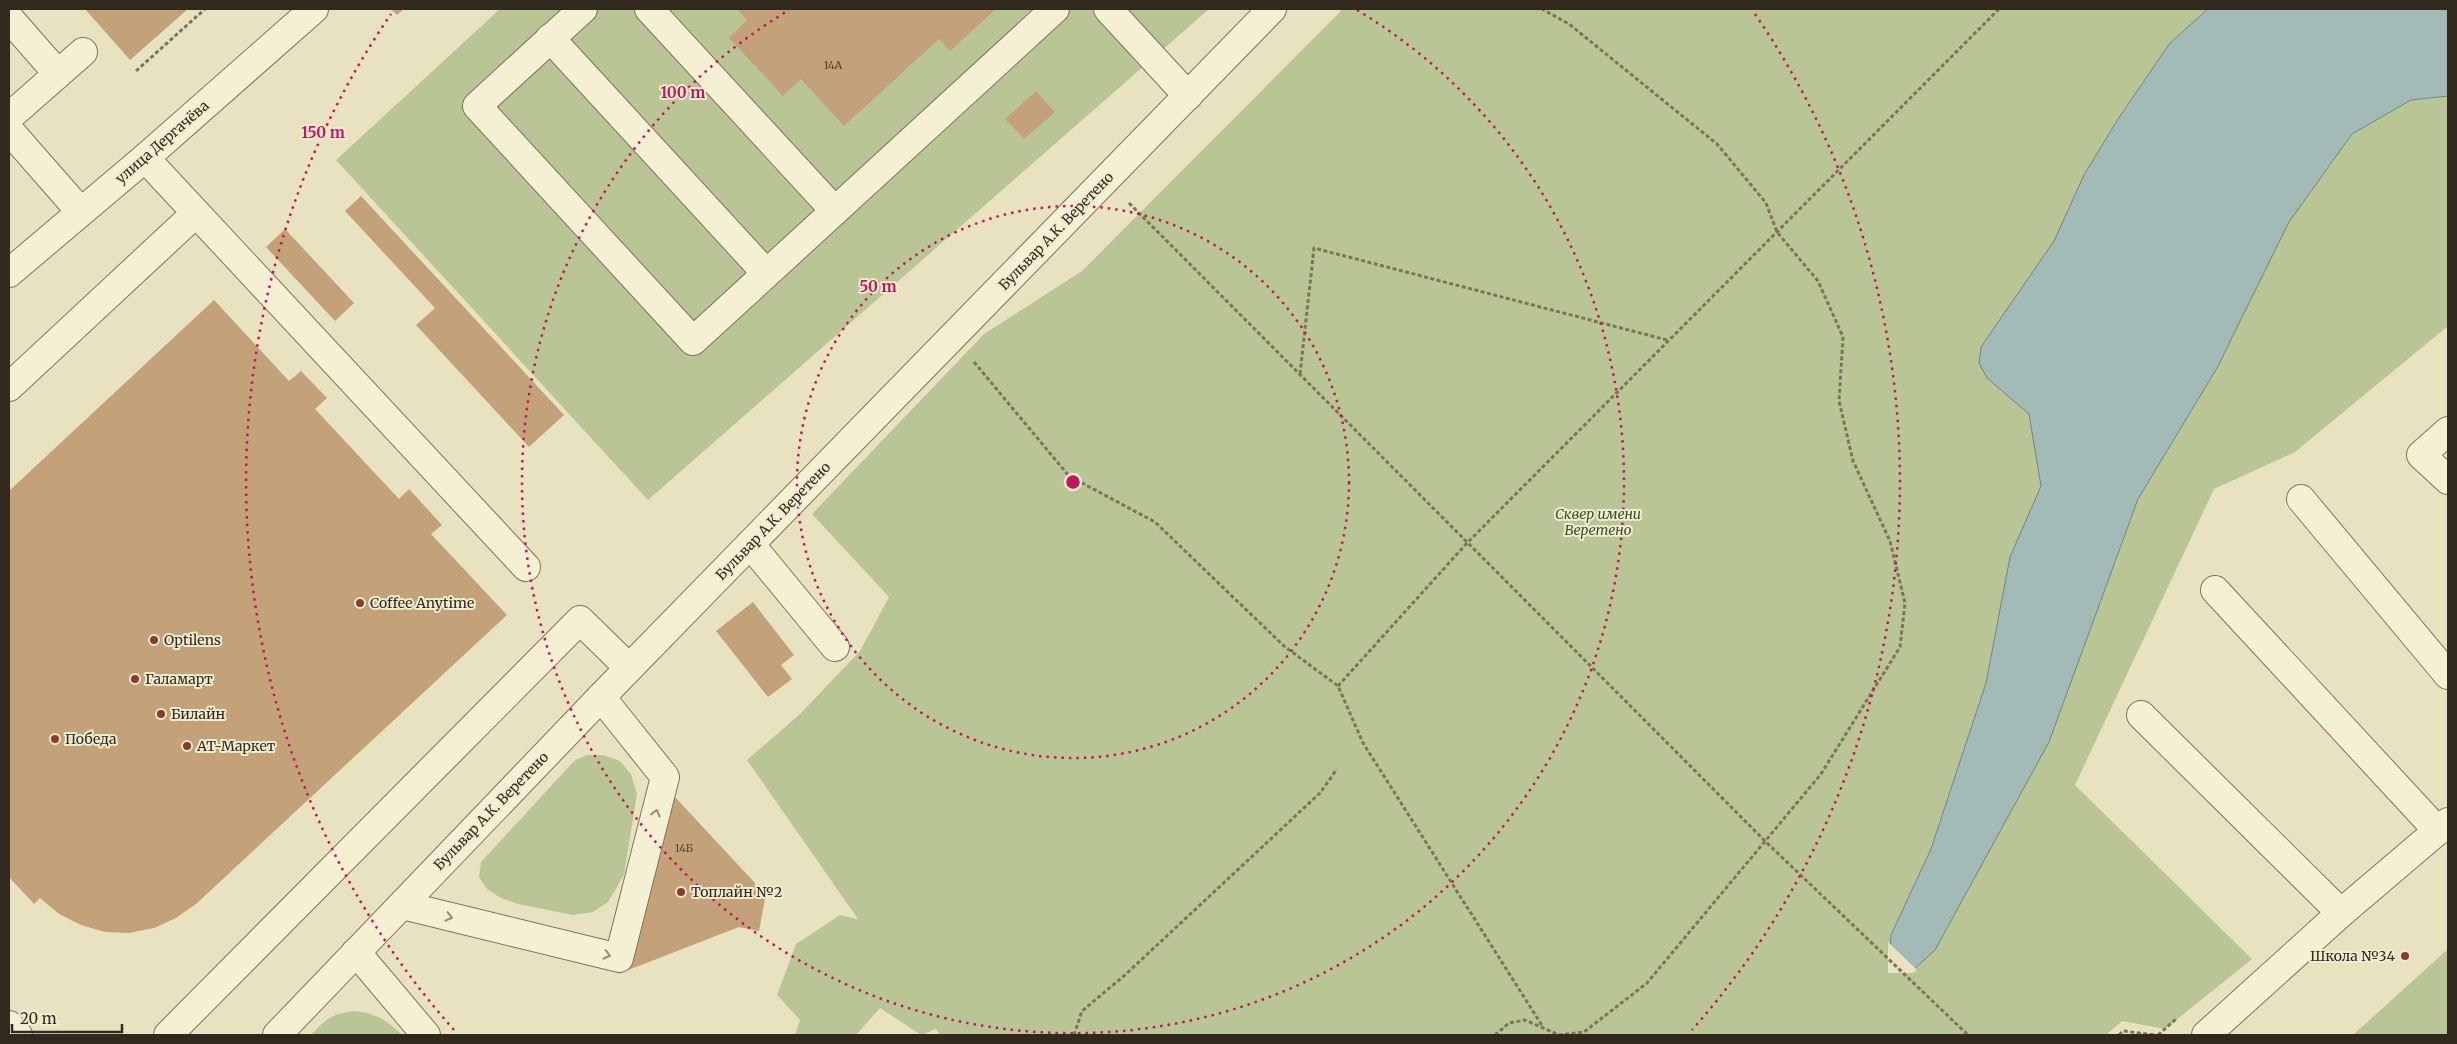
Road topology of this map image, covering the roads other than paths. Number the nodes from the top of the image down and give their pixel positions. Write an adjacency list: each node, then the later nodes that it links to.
1 (314, 9): 14 (street, улица Дергачёва)
2 (583, 9): 8 (street)
3 (649, 9): 16 (street)
4 (1055, 9): 16 (street)
5 (1108, 9): 11 (street)
6 (1272, 9): 11 (street, Бульвар А.К. Веретено)
7 (9, 18): 10 (street)
8 (550, 38): 19 (street); 19 (street)
9 (83, 52): 10 (street)
10 (58, 74): 12 (street)
11 (1188, 96): 24 (street, Бульвар А.К. Веретено)
12 (9, 117)
13 (9, 130): 15 (street)
14 (146, 158): 15 (street, улица Дергачёва); 17 (street)
15 (80, 211): 18 (street, улица Дергачёва)
16 (835, 211): 19 (street)
17 (196, 213): 20 (street); 25 (street)
18 (9, 273)
19 (766, 274)
20 (9, 387)
21 (2448, 431): 22 (street)
22 (2448, 480)
23 (2301, 499): 29 (street)
24 (750, 544): 27 (street); 28 (street, Бульвар А.К. Веретено)
25 (526, 567)
26 (2215, 590): 32 (street)
27 (835, 648)
28 (629, 668): 30 (street, Бульвар А.К. Веретено); 38 (street)
29 (2448, 675)
30 (601, 697): 33 (street, Бульвар А.К. Веретено); 33 (street, one-way to 30)
31 (2141, 715): 34 (street)
32 (2443, 826): 34 (street)
33 (402, 905): 35 (street, Бульвар А.К. Веретено)
34 (2341, 913): 41 (street)
35 (356, 952): 39 (street, Бульвар А.К. Веретено); 40 (street)
36 (9, 1025): 37 (street)
37 (18, 1035)
38 (168, 1035)
39 (277, 1035)
40 (426, 1035)
41 (2206, 1035)

